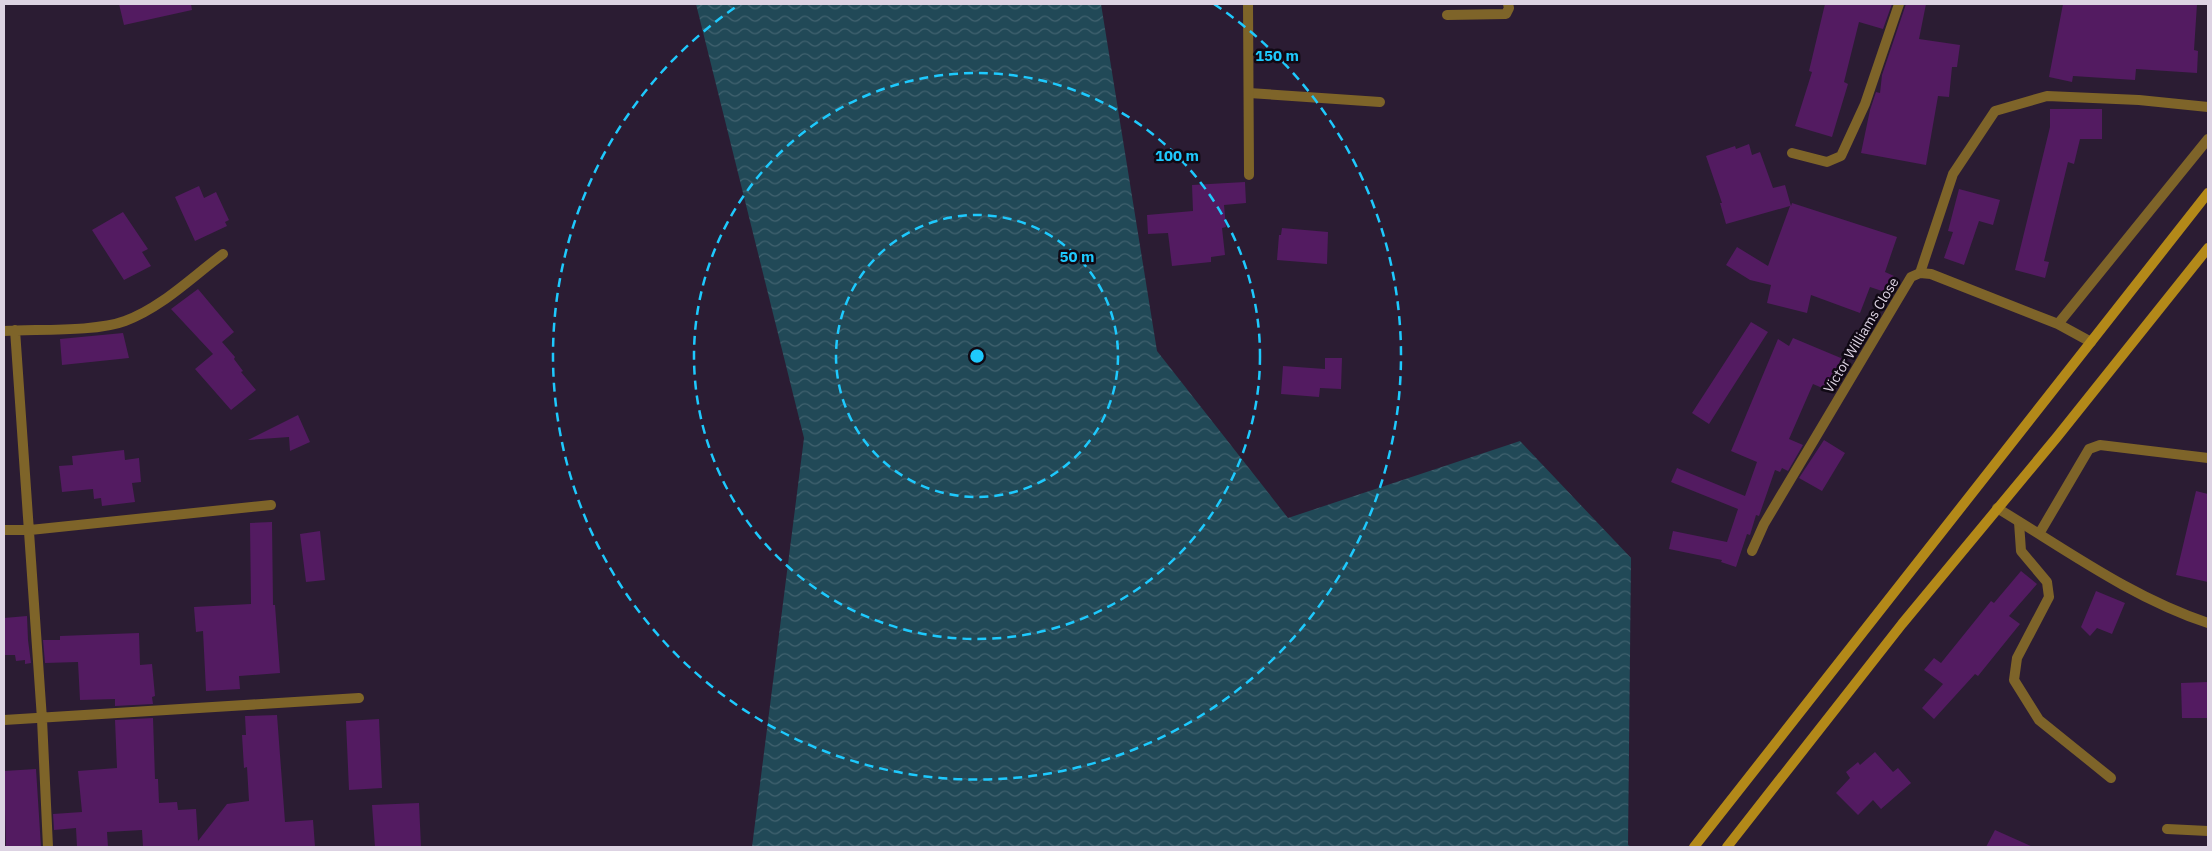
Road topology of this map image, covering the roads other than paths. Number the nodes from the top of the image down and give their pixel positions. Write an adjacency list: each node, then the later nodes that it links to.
1 (1248, 4): 5 (street)
2 (1508, 4): 4 (street)
3 (1899, 4): 9 (street)
4 (1447, 15)
5 (1249, 93): 6 (street); 10 (street)
6 (1380, 102)
7 (2208, 107): 14 (street)
8 (2208, 139): 15 (street)
9 (1792, 152)
10 (1249, 175)
11 (2208, 193): 17 (main road)
12 (2208, 248): 20 (main road)
13 (223, 254): 16 (street)
14 (1920, 273): 15 (street); 25 (street, Victor Williams Close)
15 (2058, 324): 17 (street)
16 (9, 330): 23 (street)
17 (2091, 342): 34 (main road)
18 (2208, 458): 24 (street)
19 (270, 505): 23 (street)
20 (1997, 508): 21 (street); 35 (main road)
21 (2019, 522): 24 (street); 30 (street)
22 (4, 530): 23 (street)
23 (30, 530): 28 (street)
24 (2039, 534): 26 (street)
25 (1752, 550)
26 (2208, 622)
27 (359, 698): 28 (street)
28 (42, 719): 29 (street); 33 (street)
29 (4, 720)
30 (2111, 778)
31 (2167, 829): 32 (street)
32 (2208, 831)
33 (48, 847)
34 (1694, 847)
35 (1727, 847)

